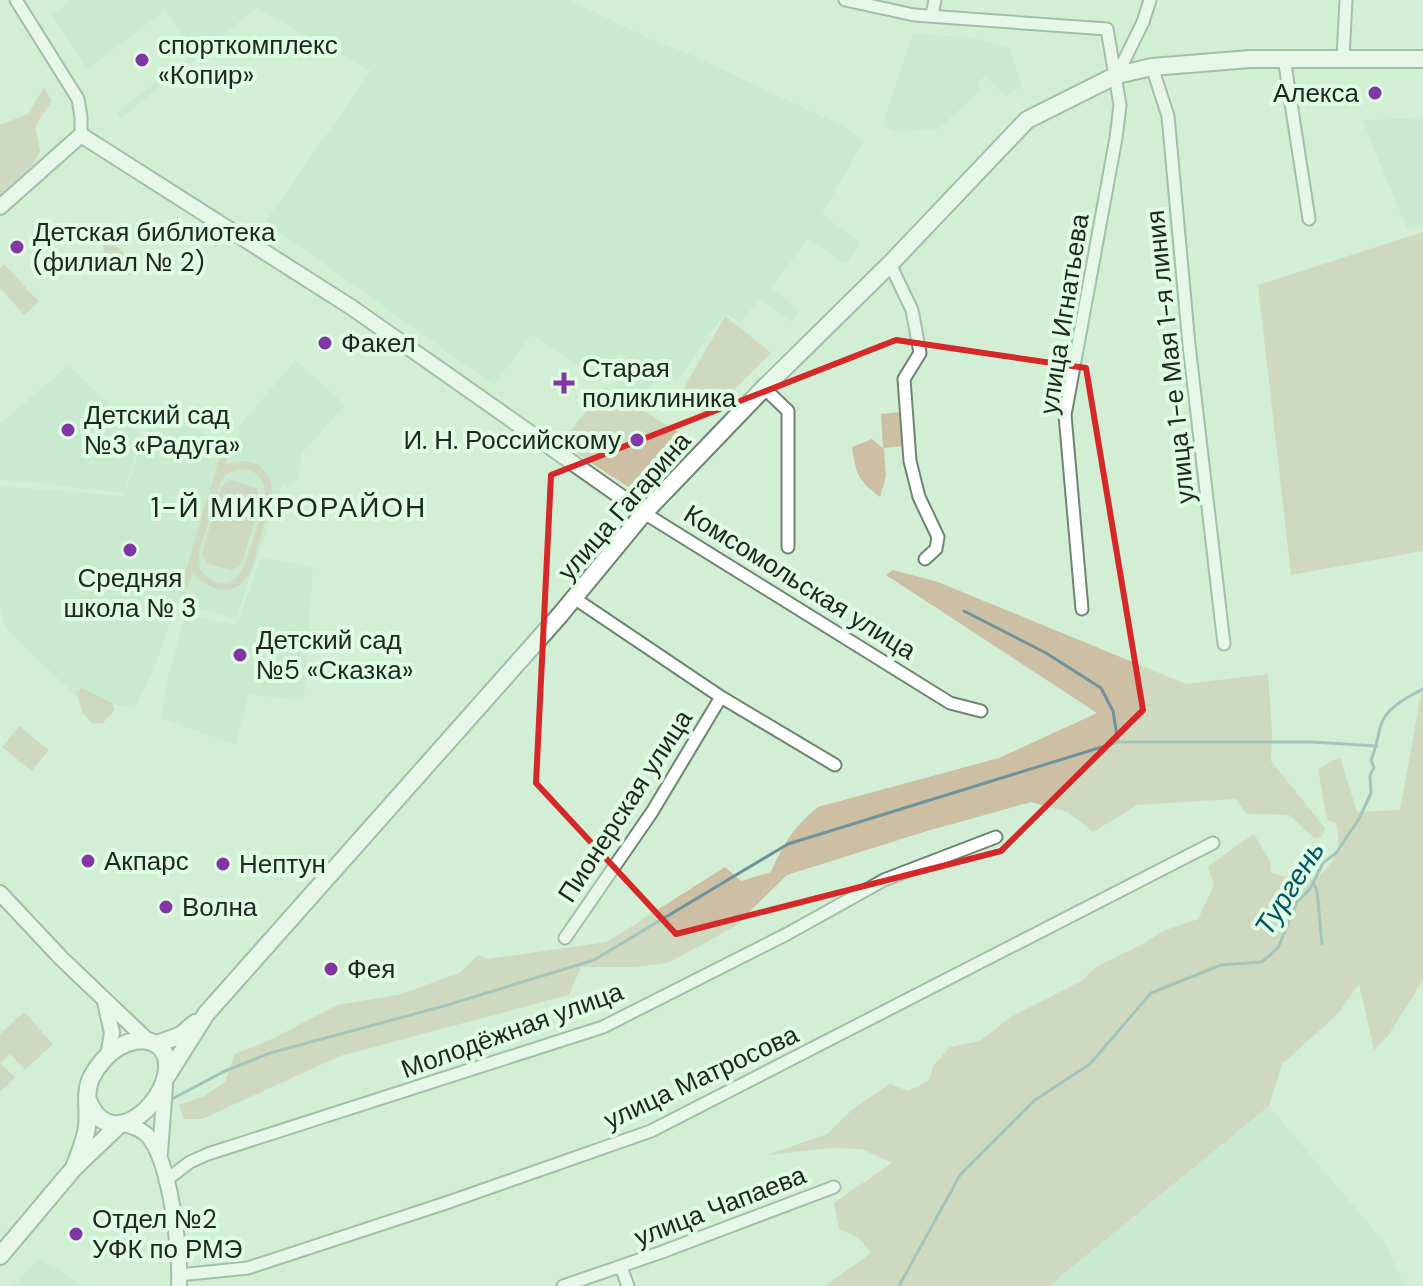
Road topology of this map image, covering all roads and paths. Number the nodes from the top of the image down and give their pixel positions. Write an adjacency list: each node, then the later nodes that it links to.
1 (16, 0): 12 (street)
2 (845, 0): 6 (street)
3 (935, 0): 6 (street)
4 (1150, 0): 11 (street)
5 (1346, 0): 8 (street)
6 (932, 15): 11 (street, улица Игнатьева)
7 (1284, 58): 8 (main road, улица Гагарина); 10 (main road, улица Гагарина); 14 (street)
8 (1343, 58): 9 (main road, улица Гагарина)
9 (1423, 59)
10 (1152, 67): 11 (main road, улица Гагарина); 22 (street, улица 1-е Мая 1-я линия)
11 (1117, 75): 15 (main road, улица Гагарина); 21 (street, улица Игнатьева)
12 (81, 135): 13 (street); 17 (street, Комсомольская улица)
13 (0, 207)
14 (1309, 219)
15 (890, 264): 16 (main road, улица Гагарина); 19 (street)
16 (764, 388): 17 (main road, улица Гагарина); 18 (street)
17 (644, 513): 20 (main road, улица Гагарина); 24 (street, Комсомольская улица)
18 (788, 547)
19 (925, 559)
20 (574, 598): 23 (street, Пионерская улица); 31 (main road, улица Гагарина)
21 (1082, 609)
22 (1224, 644)
23 (721, 697): 25 (street, Пионерская улица); 29 (street, Пионерская улица)
24 (981, 711)
25 (835, 765)
26 (996, 837): 39 (street, Молодёжная улица)
27 (1213, 843): 43 (street, улица Матросова)
28 (0, 893): 30 (street)
29 (565, 938)
30 (105, 1001): 32 (street); 33 (street)
31 (206, 1014): 32 (main road, улица Гагарина); 34 (main road, улица Гагарина)
32 (153, 1042): 33 (main road); 34 (main road)
33 (108, 1055): 35 (main road)
34 (166, 1079): 36 (main road); 37 (street, улица Гагарина)
35 (88, 1100): 36 (main road); 38 (main road)
36 (122, 1125): 37 (street, улица Гагарина); 38 (main road)
37 (160, 1158): 39 (street, улица Гагарина)
38 (74, 1168): 41 (main road)
39 (165, 1181): 43 (street, улица Гагарина)
40 (834, 1187): 42 (street, улица Чапаева)
41 (0, 1256)
42 (621, 1267): 44 (street, улица Чапаева); 45 (street, улица Чапаева)
43 (179, 1281)
44 (563, 1286)
45 (628, 1286)

